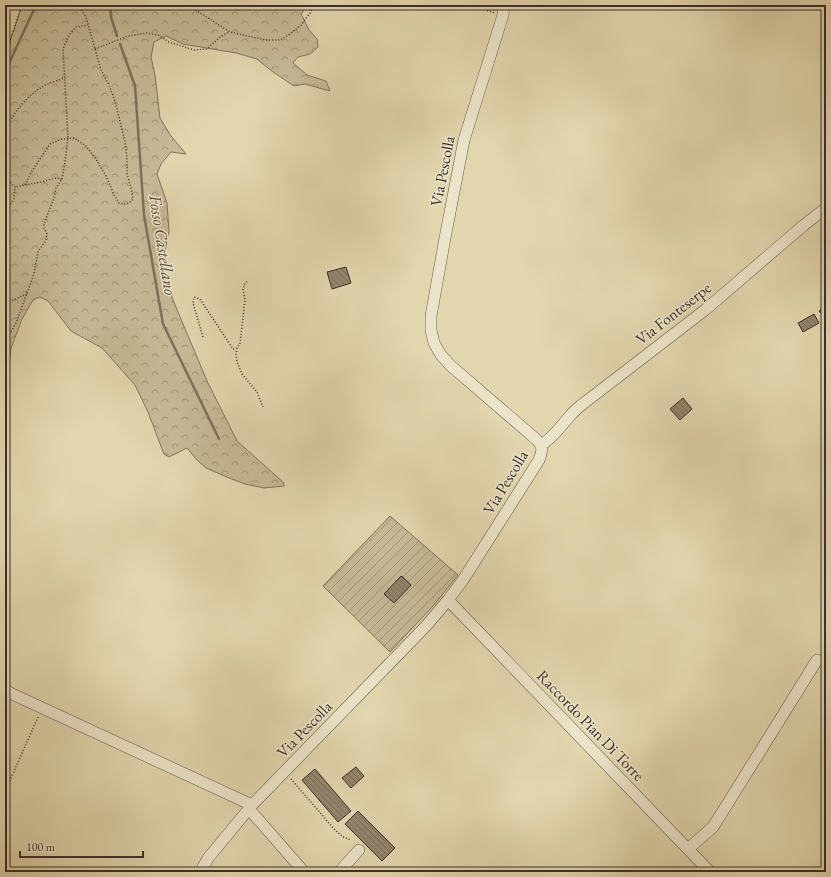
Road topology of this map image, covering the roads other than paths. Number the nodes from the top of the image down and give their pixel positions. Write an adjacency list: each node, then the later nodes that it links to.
1 (504, 10): 3 (street, Via Pescolla)
2 (826, 208): 3 (street, Via Fonteserpe)
3 (541, 445): 4 (street, Via Pescolla)
4 (448, 600): 7 (street, Via Pescolla); 8 (street, Raccordo Pian Di Torre)
5 (818, 660): 8 (street)
6 (5, 689): 7 (street)
7 (250, 807): 10 (street, Via Pescolla); 11 (street)
8 (688, 849): 13 (street, Raccordo Pian Di Torre)
9 (359, 850): 12 (street)
10 (200, 872)
11 (304, 872)
12 (339, 872)
13 (710, 872)

